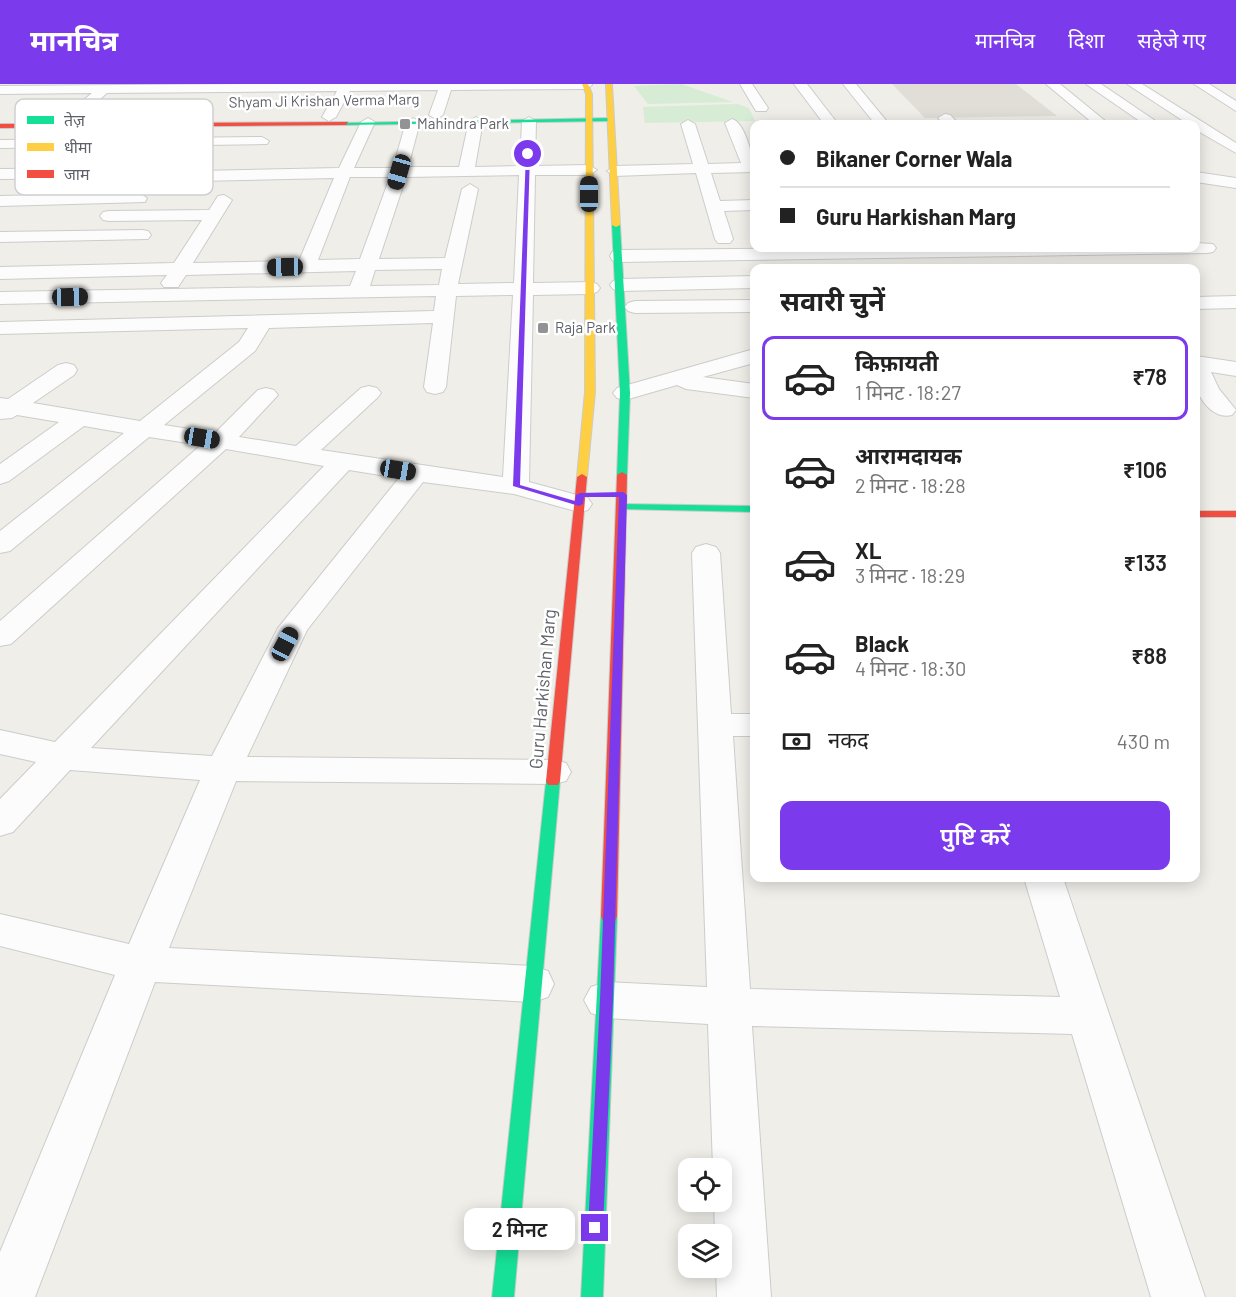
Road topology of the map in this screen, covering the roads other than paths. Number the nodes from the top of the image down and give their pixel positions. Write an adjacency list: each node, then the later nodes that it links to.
1 (609, 84): 19 (main road)
2 (746, 84): 17 (street)
3 (800, 84): 24 (street)
4 (849, 84): 25 (street)
5 (1052, 84): 26 (street)
6 (1092, 84): 27 (street)
7 (1133, 84): 28 (street)
8 (1200, 84): 16 (street)
9 (185, 86): 10 (street); 13 (street)
10 (346, 86): 11 (street); 20 (street)
11 (446, 87): 12 (street); 18 (street)
12 (586, 88): 21 (main road); 22 (main road, Guru Harkishan Marg)
13 (104, 89): 14 (street); 15 (street)
14 (0, 90)
15 (92, 99)
16 (1236, 107)
17 (760, 108)
18 (436, 116): 20 (main road, Shyam Ji Krishan Verma Marg); 21 (main road, Shyam Ji Krishan Verma Marg)
19 (612, 116): 22 (main road, Shyam Ji Krishan Verma Marg); 53 (main road)
20 (329, 117): 23 (main road, Shyam Ji Krishan Verma Marg)
21 (530, 117): 22 (main road, Shyam Ji Krishan Verma Marg); 31 (main road, Shyam Ji Krishan Verma Marg); 46 (main road); 62 (street)
22 (589, 117): 46 (main road, Guru Harkishan Marg)
23 (213, 118)
24 (828, 120)
25 (879, 120)
26 (1097, 120)
27 (1147, 120)
28 (1190, 120)
29 (0, 121): 30 (main road, Shyam Ji Krishan Verma Marg)
30 (15, 121)
31 (476, 121): 33 (main road, Shyam Ji Krishan Verma Marg); 63 (street)
32 (368, 122): 33 (main road, Shyam Ji Krishan Verma Marg); 34 (main road, Shyam Ji Krishan Verma Marg); 55 (street)
33 (413, 122): 54 (street)
34 (273, 123): 36 (main road, Shyam Ji Krishan Verma Marg); 41 (street)
35 (732, 123): 49 (street)
36 (213, 124)
37 (688, 124): 51 (street)
38 (0, 126): 39 (main road, Shyam Ji Krishan Verma Marg)
39 (15, 126)
40 (1200, 126): 45 (street)
41 (262, 141): 42 (street); 58 (street)
42 (213, 142)
43 (0, 144): 44 (street)
44 (15, 144)
45 (1236, 149): 61 (street)
46 (589, 150): 52 (main road, Guru Harkishan Marg)
47 (0, 158): 48 (street)
48 (15, 158)
49 (750, 161)
50 (750, 167): 51 (street)
51 (702, 169): 53 (street); 75 (street)
52 (589, 170): 62 (street); 97 (main road, Guru Harkishan Marg)
53 (615, 171): 87 (main road)
54 (399, 172): 55 (street); 63 (street); 66 (street)
55 (345, 173): 58 (street); 68 (street)
56 (0, 174): 57 (street)
57 (15, 174)
58 (241, 174): 59 (street); 69 (street)
59 (213, 175)
60 (1202, 178): 61 (street); 72 (street)
61 (1231, 179)
62 (523, 182): 63 (street); 96 (street)
63 (472, 183): 64 (street); 88 (street)
64 (448, 189)
65 (359, 190): 68 (street)
66 (388, 190): 67 (street); 90 (street)
67 (416, 190)
68 (330, 191): 91 (street)
69 (232, 194): 70 (street); 76 (street)
70 (202, 197)
71 (155, 198): 73 (street)
72 (1229, 200)
73 (0, 201)
74 (750, 205): 75 (street)
75 (714, 206): 78 (street)
76 (215, 214): 77 (street); 81 (street)
77 (96, 216)
78 (743, 225)
79 (155, 234): 82 (street)
80 (179, 234): 81 (street)
81 (203, 234): 92 (street)
82 (0, 237)
83 (1200, 248): 84 (street)
84 (1207, 248)
85 (814, 252): 87 (street)
86 (1073, 252): 89 (street)
87 (619, 256): 95 (main road)
88 (453, 263): 90 (street); 98 (street)
89 (1085, 264)
90 (366, 266): 91 (street); 99 (street)
91 (306, 267): 92 (street)
92 (181, 268): 93 (street); 100 (street)
93 (0, 273)
94 (750, 282): 95 (street)
95 (620, 285): 105 (main road)
96 (522, 288): 97 (street); 98 (street); 131 (street)
97 (590, 288): 134 (main road, Guru Harkishan Marg)
98 (447, 290): 99 (street); 106 (street)
99 (358, 291): 100 (street); 107 (street)
100 (164, 295): 101 (street)
101 (0, 298)
102 (1236, 302): 103 (street)
103 (1200, 303)
104 (750, 306): 105 (street)
105 (621, 308): 119 (main road)
106 (444, 317): 107 (street); 116 (street)
107 (352, 320): 108 (street)
108 (262, 323): 109 (street); 125 (street)
109 (0, 328)
110 (750, 357): 115 (street)
111 (1200, 363): 112 (street)
112 (1236, 369)
113 (66, 370): 121 (street)
114 (1200, 376): 123 (street)
115 (672, 381): 117 (street); 119 (street)
116 (435, 387)
117 (750, 391)
118 (369, 393): 127 (street)
119 (625, 393): 132 (main road)
120 (266, 395): 126 (street)
121 (4, 409): 124 (street)
122 (1200, 410): 123 (street)
123 (1230, 410)
124 (81, 417): 125 (street); 130 (street)
125 (148, 428): 126 (street); 137 (street)
126 (221, 441): 127 (street); 139 (street)
127 (301, 454): 128 (street)
128 (342, 462): 129 (street); 142 (street)
129 (416, 473): 131 (street); 143 (street)
130 (0, 476)
131 (516, 486): 134 (street)
132 (620, 499): 133 (main road); 150 (main road)
133 (750, 509)
134 (583, 510): 144 (main road, Guru Harkishan Marg)
135 (1200, 514): 136 (main road)
136 (1236, 514)
137 (0, 545)
138 (706, 553): 140 (street)
139 (0, 637)
140 (735, 725): 151 (street)
141 (0, 742): 142 (street)
142 (64, 756): 143 (street); 145 (street)
143 (223, 769): 144 (street); 148 (street)
144 (553, 772): 149 (main road, Guru Harkishan Marg)
145 (0, 822)
146 (1045, 882): 152 (street)
147 (0, 930): 148 (street)
148 (141, 964): 149 (street); 153 (street)
149 (533, 984): 154 (main road, Guru Harkishan Marg)
150 (606, 1000): 151 (street); 155 (main road)
151 (730, 1007): 152 (street); 156 (street)
152 (1088, 1016): 157 (street)
153 (8, 1297)
154 (503, 1297)
155 (592, 1297)
156 (744, 1297)
157 (1178, 1297)

